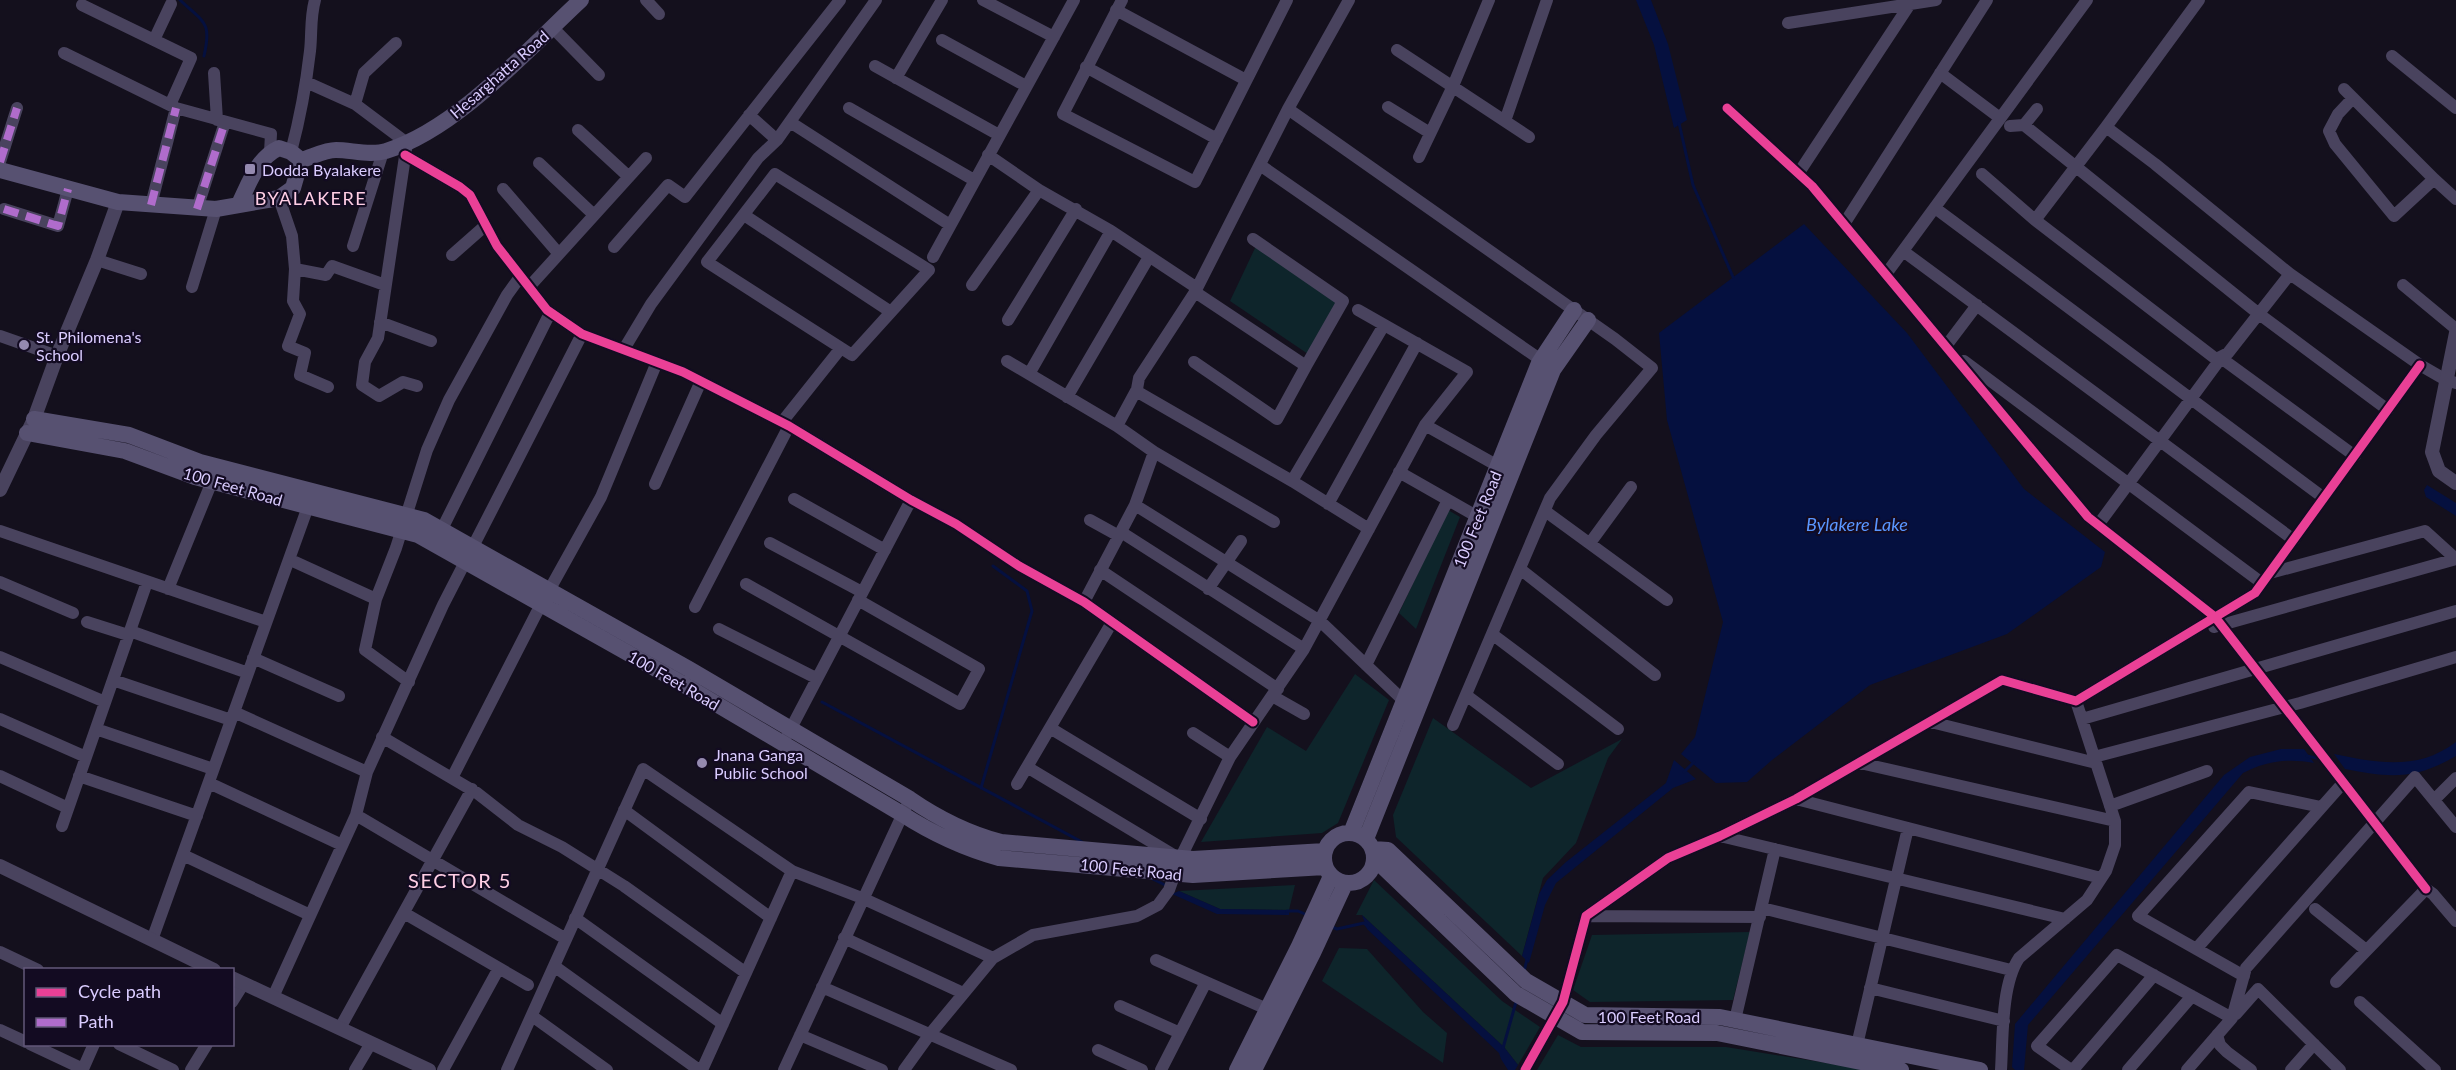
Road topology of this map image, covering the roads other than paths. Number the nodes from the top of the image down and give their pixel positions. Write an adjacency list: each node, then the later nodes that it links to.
1 (315, 0): 38 (street)
2 (581, 0): 23 (main road, Hesarghatta Road)
3 (646, 0): 21 (street)
4 (840, 0): 50 (street)
5 (876, 0): 53 (street)
6 (942, 0): 36 (street)
7 (982, 0): 24 (street)
8 (1074, 0): 24 (street)
9 (1287, 0): 37 (street)
10 (1349, 0): 49 (street)
11 (1489, 0): 40 (street)
12 (1547, 0): 52 (street)
13 (1936, 0): 19 (street)
14 (1987, 0): 34 (street)
15 (2087, 0): 54 (street)
16 (2199, 0): 56 (street)
17 (82, 4): 25 (street)
18 (171, 4): 25 (street)
19 (1910, 4): 22 (street); 75 (street)
20 (1119, 5): 32 (street); 37 (street)
21 (660, 14)
22 (1788, 23)
23 (552, 27): 35 (street); 63 (main road, Hesarghatta Road)
24 (1054, 37): 39 (street)
25 (154, 40): 42 (street)
26 (942, 40): 39 (street)
27 (396, 43): 41 (street)
28 (1397, 50): 40 (street)
29 (64, 53): 42 (street)
30 (2392, 56): 47 (street)
31 (875, 66): 36 (street)
32 (1086, 68): 61 (street); 61 (street)
33 (214, 73): 51 (street)
34 (1940, 73): 54 (street); 97 (street)
35 (598, 75)
36 (896, 78): 59 (street)
37 (1246, 80): 61 (street)
38 (306, 82): 41 (street); 67 (street)
39 (1026, 86): 59 (street)
40 (1453, 86): 52 (street); 58 (street)
41 (355, 104): 63 (street)
42 (173, 106): 51 (street); 87 (street)
43 (1388, 107): 58 (street)
44 (17, 108): 70 (street)
45 (849, 108): 79 (street)
46 (1727, 108): 75 (street)
47 (2456, 108)
48 (2037, 109): 55 (street)
49 (1288, 110): 72 (street); 124 (street)
50 (750, 115): 62 (street); 104 (street)
51 (221, 121): 65 (street); 89 (street)
52 (1505, 121): 60 (street)
53 (790, 122): 62 (street); 99 (street)
54 (2005, 122): 55 (street); 91 (street)
55 (2024, 125): 73 (street)
56 (2106, 128): 73 (street); 114 (street)
57 (578, 130): 77 (street)
58 (1430, 133): 68 (street)
59 (999, 135): 66 (street)
60 (1529, 137)
61 (1217, 139)
62 (777, 140): 139 (street)
63 (406, 149): 64 (main road, Hesarghatta Road); 98 (street); 116 (street)
64 (383, 152): 67 (main road, Hesarghatta Road); 103 (street)
65 (270, 153): 67 (main road, Hesarghatta Road); 86 (main road)
66 (988, 155): 79 (street); 82 (street)
67 (296, 156): 83 (main road)
68 (1419, 157)
69 (646, 158): 77 (street)
70 (0, 162)
71 (539, 164): 93 (street)
72 (1260, 165): 121 (street); 142 (street)
73 (2077, 167): 96 (street); 127 (street)
74 (0, 170): 80 (main road)
75 (1798, 174): 97 (street)
76 (1982, 174): 96 (street)
77 (629, 177): 93 (street)
78 (2434, 179): 84 (street); 95 (street); 95 (street)
79 (974, 180): 99 (street)
80 (68, 189): 85 (main road); 88 (street)
81 (503, 189): 106 (street)
82 (1039, 190): 92 (street); 117 (street)
83 (279, 198): 86 (main road); 111 (street)
84 (2456, 199)
85 (118, 202): 87 (main road); 110 (street)
86 (239, 204): 90 (main road)
87 (151, 205): 89 (main road)
88 (4, 208)
89 (197, 208): 90 (main road)
90 (216, 208): 119 (street)
91 (1935, 208): 105 (street); 155 (street)
92 (1076, 209): 101 (street); 128 (street)
93 (594, 214): 106 (street)
94 (744, 215): 125 (street); 125 (street); 137 (street)
95 (2394, 216): 100 (street)
96 (2035, 220): 141 (street)
97 (1844, 224): 113 (street)
98 (486, 225): 107 (street); 115 (street)
99 (950, 225): 109 (street)
100 (2384, 225)
101 (1111, 231): 108 (street); 148 (street)
102 (1253, 239): 147 (street)
103 (353, 246)
104 (614, 247)
105 (1903, 251): 113 (street); 122 (street)
106 (559, 254): 120 (street)
107 (452, 255)
108 (1149, 256): 121 (street); 154 (street)
109 (933, 257)
110 (97, 260): 112 (street); 140 (street)
111 (295, 269): 116 (street); 151 (street)
112 (141, 274)
113 (1886, 274): 138 (street)
114 (2290, 274): 127 (street); 146 (street)
115 (520, 277): 120 (street); 184 (street)
116 (385, 285): 130 (street)
117 (972, 285)
118 (2403, 285): 132 (street)
119 (192, 286)
120 (529, 287): 126 (street)
121 (1196, 290): 147 (street); 153 (street)
122 (1977, 305): 138 (street); 161 (street)
123 (1358, 310): 131 (street)
124 (1574, 310): 129 (street); 142 (main road, 100 Feet Road)
125 (891, 312): 137 (street)
126 (550, 313): 133 (street); 189 (street)
127 (2259, 314): 141 (street); 156 (street)
128 (1008, 320)
129 (1588, 320): 180 (street); 289 (main road, 100 Feet Road)
130 (380, 322): 135 (street); 152 (street)
131 (1384, 325): 136 (street); 167 (street)
132 (2456, 331): 150 (street)
133 (582, 334): 139 (street); 195 (street)
134 (0, 336): 140 (street)
135 (431, 341)
136 (1417, 343): 158 (street); 178 (street)
137 (841, 348): 157 (street)
138 (1947, 348): 170 (street); 185 (street)
139 (624, 350): 143 (street)
140 (57, 356): 159 (street)
141 (2221, 358): 155 (street); 163 (street)
142 (1541, 360): 164 (main road, 100 Feet Road)
143 (657, 362): 149 (street); 209 (street)
144 (1007, 362): 148 (street)
145 (1194, 362): 147 (street)
146 (2420, 365): 150 (street); 156 (street)
147 (1306, 366)
148 (1029, 374): 154 (street)
149 (701, 381): 157 (street); 169 (street)
150 (2451, 382): 168 (street)
151 (328, 387)
152 (417, 387)
153 (1136, 391): 160 (street); 167 (street)
154 (1067, 397): 160 (street)
155 (2191, 398): 161 (street); 173 (street)
156 (2388, 411): 163 (street)
157 (786, 424): 176 (street); 213 (street)
158 (1425, 425): 164 (street); 165 (street)
159 (30, 426): 166 (main road, 100 Feet Road); 172 (street)
160 (1117, 426): 162 (street)
161 (2160, 441): 170 (street); 190 (street)
162 (1154, 452): 179 (street); 183 (street)
163 (2355, 456): 173 (street)
164 (1498, 466): 181 (main road, 100 Feet Road)
165 (1399, 472): 177 (street); 186 (street)
166 (215, 474): 174 (main road, 100 Feet Road); 207 (street)
167 (1292, 481): 178 (street)
168 (2456, 483)
169 (655, 484)
170 (2128, 484): 185 (street); 204 (street)
171 (1631, 487): 193 (street)
172 (0, 490)
173 (2324, 498): 190 (street)
174 (310, 499): 184 (main road, 100 Feet Road); 219 (street)
175 (794, 499): 194 (street)
176 (911, 500): 194 (street); 212 (street)
177 (1448, 500): 181 (street); 230 (street)
178 (1328, 504): 186 (street)
179 (1135, 505): 188 (street); 198 (street)
180 (1545, 511): 193 (street); 199 (street)
181 (1478, 517): 239 (main road, 100 Feet Road)
182 (1090, 520): 188 (street)
183 (1274, 522)
184 (404, 523): 189 (main road, 100 Feet Road); 210 (street)
185 (2098, 525): 216 (street)
186 (1369, 529): 217 (street)
187 (0, 531): 203 (street)
188 (1120, 534): 200 (street); 206 (street)
189 (438, 537): 195 (main road, 100 Feet Road)
190 (2294, 540): 201 (street)
191 (1241, 541): 198 (street)
192 (770, 543): 208 (street)
193 (1590, 543): 211 (street)
194 (885, 550): 208 (street)
195 (470, 555): 209 (main road, 100 Feet Road); 235 (street)
196 (2456, 559): 201 (street); 224 (street)
197 (295, 562): 210 (street)
198 (1227, 563): 206 (street); 217 (street)
199 (1520, 569): 223 (street); 232 (street)
200 (1100, 570): 212 (street); 236 (street)
201 (2270, 573): 204 (street)
202 (0, 582): 215 (street)
203 (147, 582): 207 (street); 222 (street)
204 (2262, 583): 216 (street)
205 (746, 584): 225 (street)
206 (1208, 588): 226 (street)
207 (168, 589): 219 (street)
208 (860, 596): 225 (street); 225 (street)
209 (545, 597): 253 (main road, 100 Feet Road); 266 (street)
210 (376, 599): 235 (street)
211 (1667, 600)
212 (1084, 602): 246 (street)
213 (695, 607)
214 (2456, 611): 245 (street)
215 (73, 613)
216 (2215, 618): 224 (street); 269 (street)
217 (1320, 621): 226 (street); 230 (street)
218 (87, 622): 222 (street)
219 (266, 622): 229 (street)
220 (1111, 624): 249 (street)
221 (719, 629): 233 (street)
222 (129, 633): 231 (street); 234 (street)
223 (1492, 634): 237 (street); 251 (street)
224 (2187, 634): 240 (street)
225 (838, 637): 233 (street)
226 (1304, 649): 236 (street)
227 (0, 657): 241 (street)
228 (2456, 657): 257 (street)
229 (254, 658): 231 (street); 238 (street)
230 (1365, 665): 239 (street)
231 (248, 673): 243 (street)
232 (1655, 675)
233 (816, 678): 253 (street)
234 (113, 680): 241 (street); 243 (street)
235 (409, 682): 254 (street)
236 (1276, 693): 242 (street); 246 (street)
237 (1466, 695): 248 (street); 259 (street)
238 (339, 696)
239 (1404, 701): 289 (main road, 100 Feet Road)
240 (2076, 701): 245 (street); 247 (street)
241 (105, 702): 250 (street)
242 (1304, 714)
243 (233, 716): 261 (street); 263 (street)
244 (0, 719): 255 (street)
245 (2082, 719): 257 (street)
246 (1253, 722): 256 (street)
247 (1931, 723): 257 (street); 258 (street)
248 (1453, 725)
249 (1050, 728): 260 (street); 281 (street)
250 (96, 729): 255 (street); 261 (street)
251 (1618, 729)
252 (1194, 733): 256 (street)
253 (787, 736): 274 (main road, 100 Feet Road)
254 (382, 737): 263 (street); 266 (street)
255 (86, 757): 265 (street)
256 (1230, 757): 281 (street)
257 (2095, 760): 275 (street)
258 (1860, 763): 272 (street); 282 (street)
259 (1558, 764)
260 (1027, 767): 270 (street); 294 (street)
261 (213, 769): 268 (street)
262 (2207, 771): 275 (street)
263 (367, 772): 279 (street)
264 (0, 776): 277 (street)
265 (80, 776): 277 (street); 280 (street)
266 (452, 778): 271 (street)
267 (2456, 778): 273 (street)
268 (208, 783): 280 (street); 288 (street)
269 (2343, 783): 276 (street); 283 (street)
270 (1017, 784)
271 (472, 789): 292 (street); 295 (street)
272 (1796, 799): 286 (street); 287 (street)
273 (2434, 800): 283 (street); 285 (street)
274 (906, 806): 294 (main road, 100 Feet Road); 301 (street)
275 (2110, 806): 282 (street)
276 (2321, 807): 315 (street); 315 (street)
277 (68, 808): 284 (street)
278 (624, 810): 295 (street); 296 (street); 308 (street)
279 (356, 815): 288 (street); 292 (street)
280 (197, 816): 291 (street)
281 (1201, 819): 294 (street)
282 (2115, 821): 298 (street)
283 (2374, 824): 300 (street); 328 (street)
284 (62, 826)
285 (2456, 827)
286 (1908, 828): 298 (street); 299 (street)
287 (1720, 836): 290 (street); 306 (street)
288 (342, 845): 305 (street)
289 (1366, 846): 297 (main road); 297 (main road); 341 (main road, 100 Feet Road)
290 (1775, 849): 299 (street); 303 (street)
291 (183, 855): 305 (street); 314 (street)
292 (433, 860): 304 (street); 313 (street)
293 (0, 866): 314 (street)
294 (1177, 866): 297 (main road, 100 Feet Road); 319 (street)
295 (598, 869): 307 (street); 326 (street)
296 (792, 871): 301 (street); 308 (street)
297 (1332, 878): 316 (main road)
298 (2101, 878): 309 (street)
299 (1896, 879): 309 (street); 311 (street)
300 (2426, 889): 310 (street); 317 (street)
301 (862, 898): 312 (street); 319 (street)
302 (2315, 909): 317 (street)
303 (1761, 912): 306 (street); 311 (street); 344 (street)
304 (404, 913): 324 (street); 347 (street)
305 (310, 915): 337 (street)
306 (1586, 916): 341 (street)
307 (575, 918): 313 (street); 346 (street)
308 (771, 918): 326 (street)
309 (2065, 919): 325 (street)
310 (2456, 921)
311 (1882, 937): 325 (street); 334 (street)
312 (844, 938): 333 (street); 335 (street)
313 (566, 939): 321 (street)
314 (152, 940): 323 (street)
315 (2197, 948): 328 (street)
316 (1306, 949): 340 (main road); 377 (main road)
317 (2366, 950): 331 (street)
318 (0, 952): 322 (street)
319 (993, 958): 335 (street)
320 (1156, 960): 330 (street)
321 (554, 966): 342 (street); 369 (street)
322 (36, 968)
323 (212, 968)
324 (499, 968): 332 (street); 366 (street)
325 (2012, 970): 345 (street)
326 (746, 973): 346 (street)
327 (2154, 975): 336 (street); 382 (street); 382 (street)
328 (2244, 976): 343 (street)
329 (238, 981): 337 (street)
330 (1206, 982): 340 (street); 349 (street)
331 (2336, 982)
332 (528, 985)
333 (822, 987): 350 (street); 351 (street)
334 (1870, 988): 345 (street); 355 (street)
335 (963, 993): 350 (street)
336 (2192, 996): 343 (street); 383 (street)
337 (273, 997): 347 (street)
338 (2360, 1002): 388 (street)
339 (1120, 1006): 349 (street)
340 (1267, 1009): 376 (main road)
341 (1559, 1009): 344 (main road, 100 Feet Road); 378 (street); 379 (main road, 100 Feet Road)
342 (532, 1016): 367 (street); 368 (street)
343 (2232, 1018): 354 (street); 384 (street); 385 (street)
344 (1735, 1020): 355 (main road, 100 Feet Road)
345 (2004, 1022): 381 (street)
346 (723, 1024): 369 (street)
347 (340, 1028): 353 (street)
348 (0, 1030): 352 (street)
349 (1180, 1033): 375 (street)
350 (930, 1034): 372 (street); 373 (street)
351 (800, 1035): 370 (street); 371 (street)
352 (24, 1041)
353 (371, 1043): 361 (street); 364 (street)
354 (2314, 1044): 386 (street); 387 (street)
355 (1857, 1045): 380 (main road, 100 Feet Road)
356 (34, 1046): 357 (street)
357 (93, 1046)
358 (123, 1046): 362 (street)
359 (203, 1046): 363 (street)
360 (1098, 1050): 374 (street)
361 (404, 1065): 365 (street)
362 (173, 1070)
363 (191, 1070)
364 (355, 1070)
365 (429, 1070)
366 (443, 1070)
367 (507, 1070)
368 (607, 1070)
369 (701, 1070)
370 (784, 1070)
371 (882, 1070)
372 (904, 1070)
373 (1011, 1070)
374 (1142, 1070)
375 (1161, 1070)
376 (1236, 1070)
377 (1254, 1070)
378 (1525, 1070)
379 (1901, 1070)
380 (1980, 1070)
381 (2001, 1070)
382 (2072, 1070)
383 (2128, 1070)
384 (2187, 1070)
385 (2251, 1070)
386 (2291, 1070)
387 (2340, 1070)
388 (2435, 1070)

